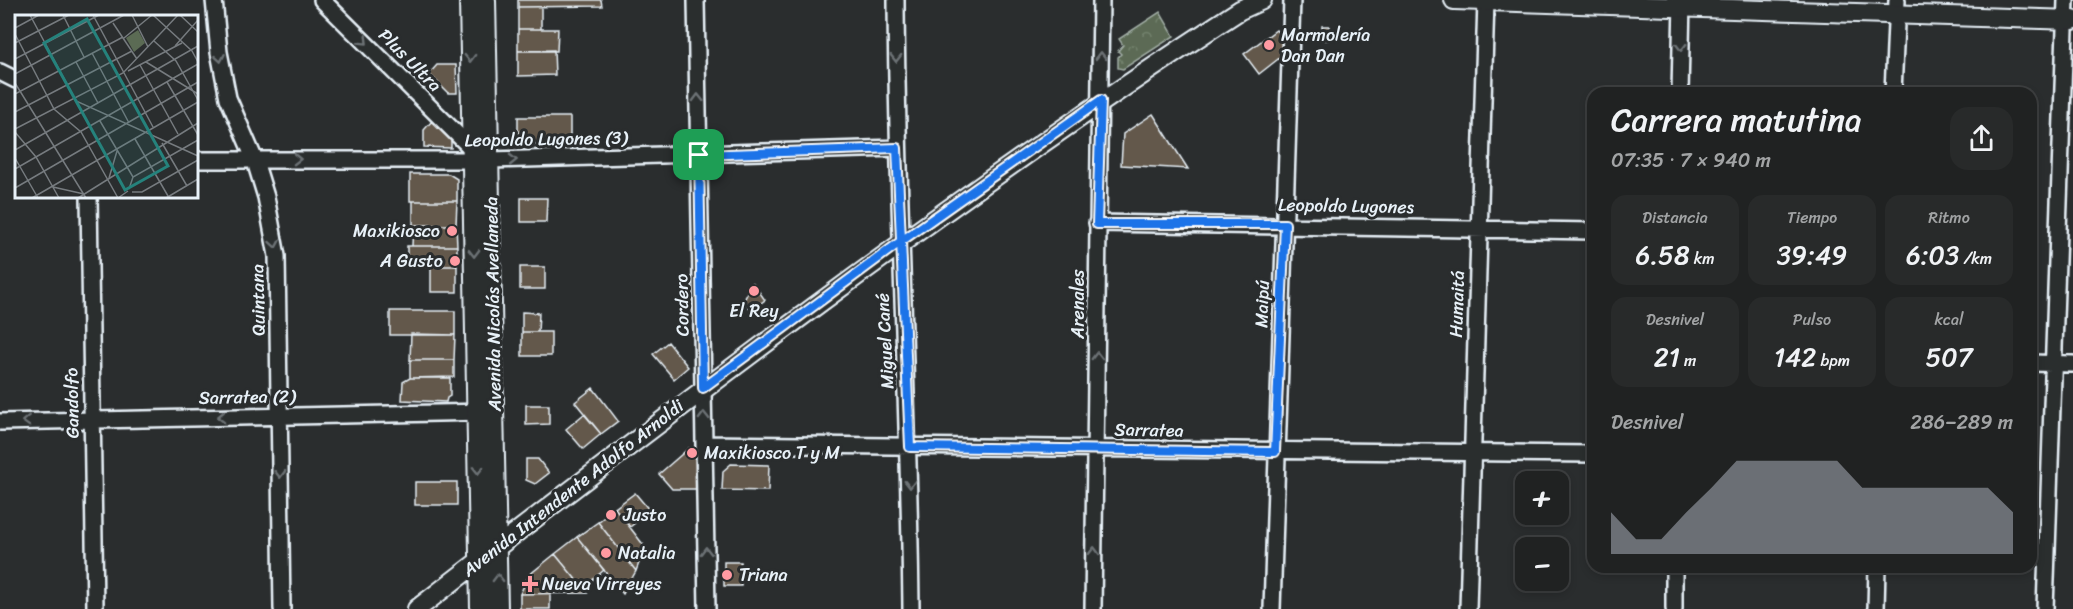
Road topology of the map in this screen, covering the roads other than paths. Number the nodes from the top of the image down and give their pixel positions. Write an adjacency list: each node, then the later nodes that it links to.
1 (214, 0): 24 (street, Quintana, one-way to 24)
2 (322, 0): 22 (street, Plus Ultra, one-way to 22)
3 (469, 0): 22 (main road, Avenida Nicolás Avellaneda, one-way to 22)
4 (486, 0): 26 (main road, Avenida Nicolás Avellaneda)
5 (696, 0): 23 (street, Cordero, one-way to 5)
6 (896, 0): 21 (street, Miguel Cané, one-way to 21)
7 (1101, 0): 20 (street, Arenales, one-way to 7)
8 (1262, 0): 20 (main road, Avenida Intendente Adolfo Arnoldi)
9 (1292, 0): 29 (street, Maipú)
10 (1454, 0): 11 (main road)
11 (1486, 0): 13 (main road); 30 (street, Humaitá)
12 (2066, 0): 15 (street)
13 (1682, 4): 14 (main road); 18 (street, one-way to 18)
14 (1897, 7): 15 (main road); 19 (street)
15 (2070, 20): 34 (street)
16 (1, 72): 17 (street)
17 (15, 79)
18 (1680, 87)
19 (1893, 87)
20 (1101, 100): 28 (street, Arenales); 32 (main road, Avenida Intendente Adolfo Arnoldi)
21 (897, 148): 23 (street, Leopoldo Lugones (3)); 32 (street, Miguel Cané)
22 (471, 154): 24 (street, Leopoldo Lugones (3), one-way to 22); 26 (street, Leopoldo Lugones (3)); 37 (main road, Avenida Nicolás Avellaneda, one-way to 37)
23 (699, 155): 26 (street, Leopoldo Lugones (3), one-way to 23); 36 (street, Cordero)
24 (254, 158): 25 (street, Leopoldo Lugones (3)); 38 (street, Quintana, one-way to 38)
25 (198, 159)
26 (490, 160): 37 (main road, Avenida Nicolás Avellaneda)
27 (88, 198): 39 (street, Gandolfo)
28 (1097, 224): 29 (street, Leopoldo Lugones); 43 (street, Arenales, one-way to 28)
29 (1285, 224): 30 (street, Leopoldo Lugones); 45 (street, Maipú)
30 (1478, 229): 31 (street, Leopoldo Lugones); 44 (street, Humaitá)
31 (1587, 231)
32 (900, 242): 36 (main road, Avenida Intendente Adolfo Arnoldi); 42 (street, Miguel Cané)
33 (2037, 363): 34 (street)
34 (2052, 364): 35 (street); 63 (street)
35 (2073, 364)
36 (703, 388): 41 (street, Cordero, one-way to 36); 47 (main road, Avenida Intendente Adolfo Arnoldi)
37 (486, 412): 38 (street, Sarratea (2)); 47 (main road, Avenida Nicolás Avellaneda); 48 (main road, Avenida Nicolás Avellaneda, one-way to 48)
38 (279, 416): 39 (street, Sarratea (2), one-way to 39); 52 (street, Quintana, one-way to 52)
39 (92, 419): 40 (street, Sarratea (2), one-way to 40); 51 (street, Gandolfo)
40 (0, 422)
41 (704, 444): 42 (street, Sarratea); 56 (street, Cordero, one-way to 41)
42 (910, 447): 43 (street, Sarratea); 57 (street, Miguel Cané, one-way to 57)
43 (1097, 448): 45 (street, Sarratea); 58 (street, Arenales, one-way to 43)
44 (1472, 451): 45 (street, Sarratea); 46 (street, Sarratea); 60 (street, Humaitá)
45 (1275, 452): 59 (street, Maipú)
46 (1587, 454)
47 (497, 547): 48 (main road, Avenida Intendente Adolfo Arnoldi); 55 (main road, Avenida Nicolás Avellaneda, one-way to 47)
48 (479, 561): 53 (main road, Avenida Intendente Adolfo Arnoldi); 54 (main road, Avenida Nicolás Avellaneda)
49 (1674, 573): 61 (street)
50 (1878, 573): 62 (street)
51 (95, 609)
52 (282, 609)
53 (417, 609)
54 (480, 609)
55 (498, 609)
56 (707, 609)
57 (911, 609)
58 (1093, 609)
59 (1272, 609)
60 (1468, 609)
61 (1674, 609)
62 (1876, 609)
63 (2045, 609)

